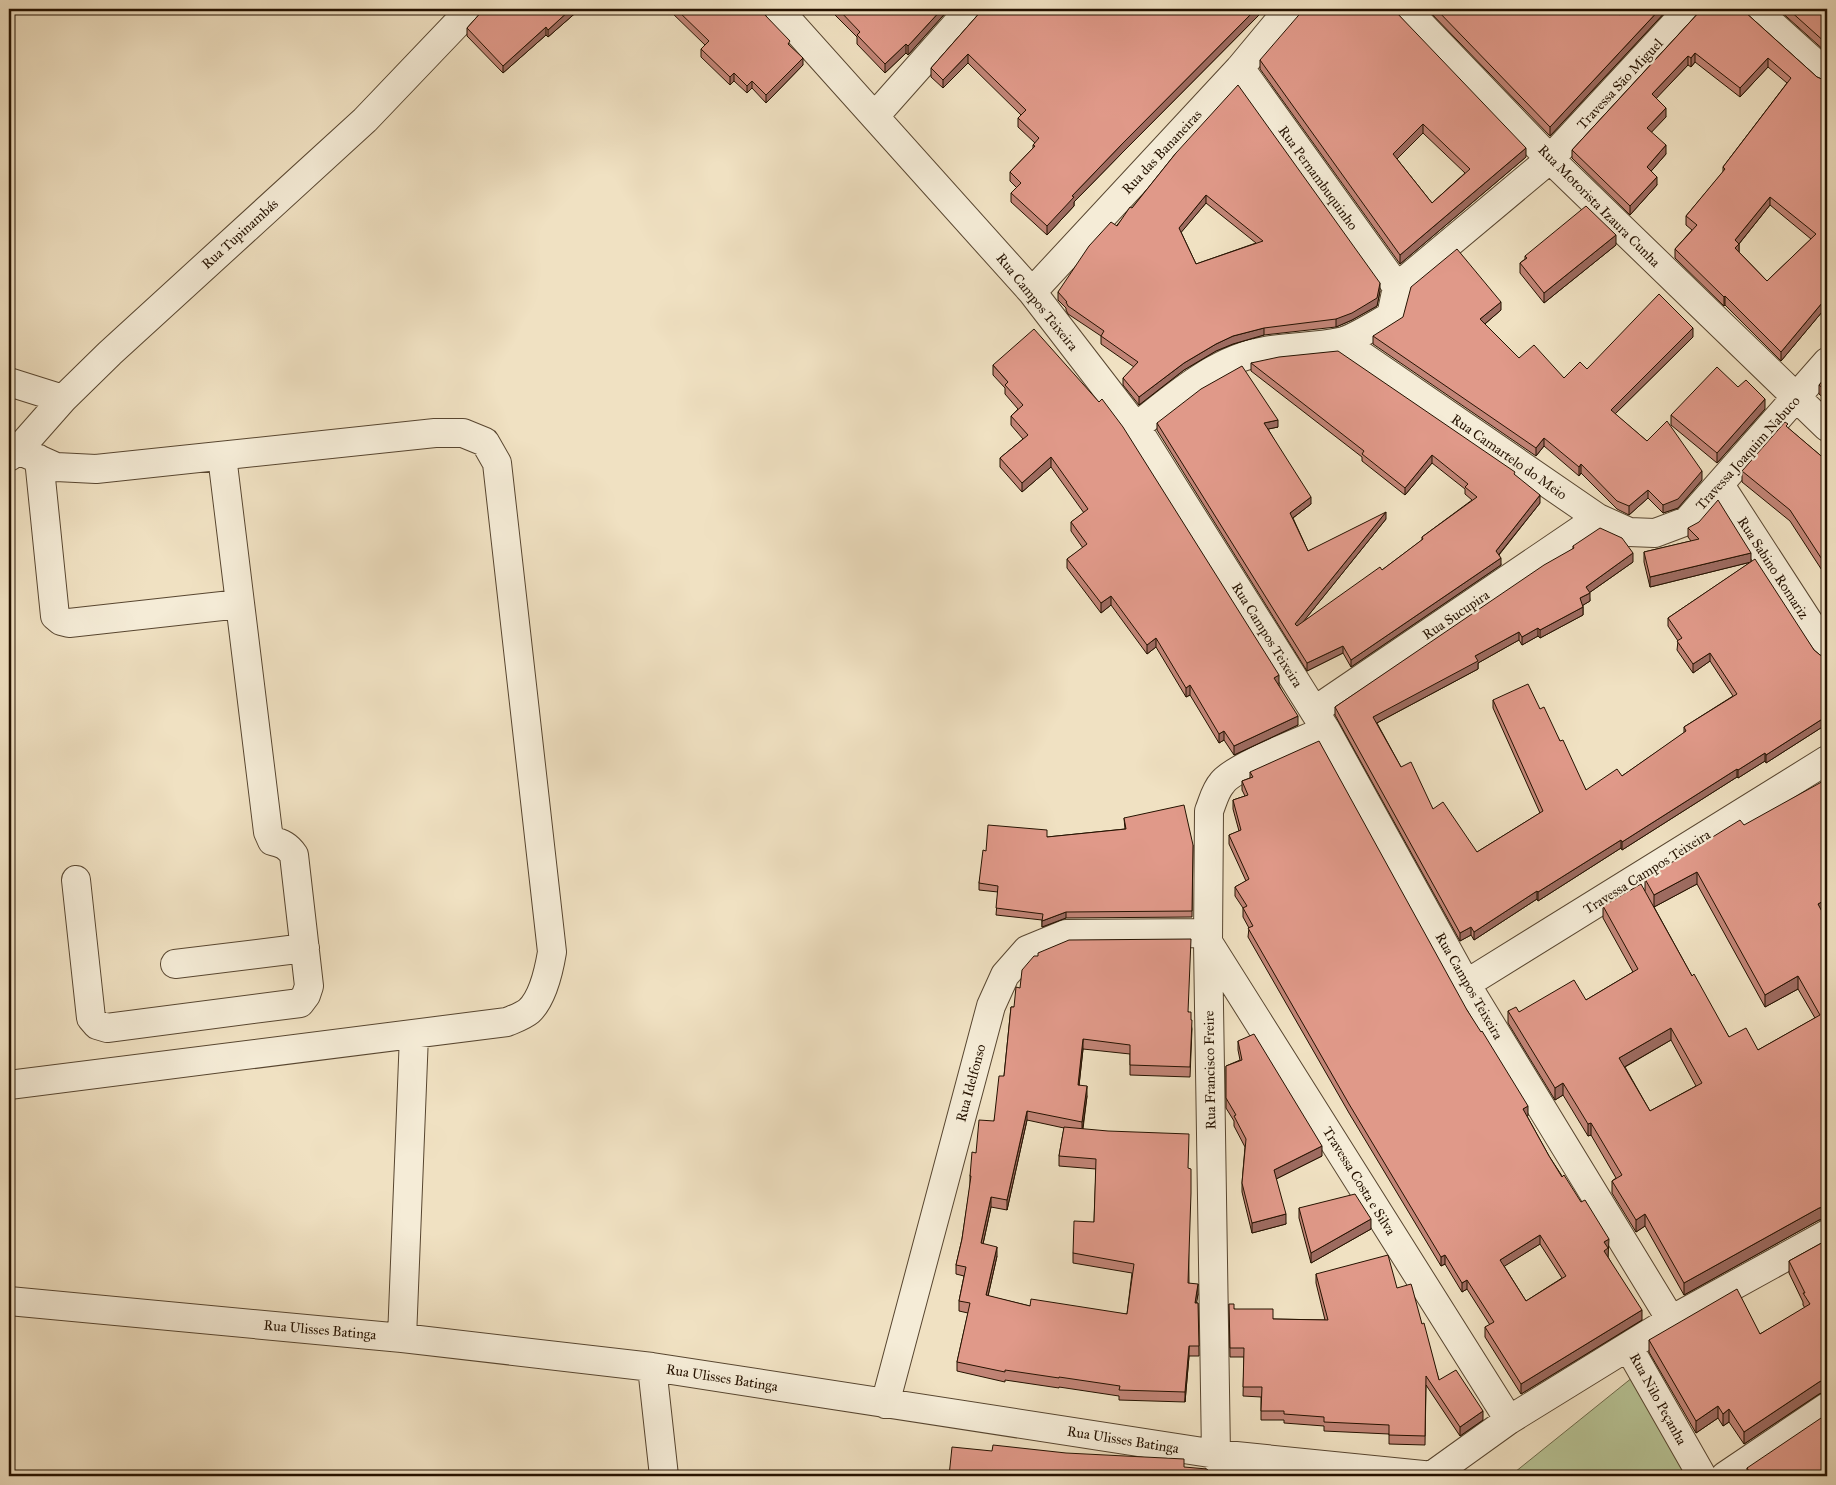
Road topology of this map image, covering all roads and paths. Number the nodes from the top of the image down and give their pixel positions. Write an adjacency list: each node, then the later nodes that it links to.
1 (471, 9): 17 (street, Rua Tupinambás)
2 (778, 9): 10 (street, Rua Campos Teixeira)
3 (970, 9): 10 (street)
4 (1288, 9): 8 (street, Rua das Bananeiras)
5 (1406, 9): 11 (street, Rua Motorista Izaura Cunha)
6 (1689, 9): 11 (street, Travessa São Miguel)
7 (1755, 9): 9 (street)
8 (1240, 68): 12 (street, Rua Pernambuquinho); 13 (street, Rua das Bananeiras)
9 (1827, 74)
10 (875, 116): 13 (street, Rua Campos Teixeira)
11 (1550, 159): 12 (street, Travessa São Miguel); 18 (street, Rua Motorista Izaura Cunha)
12 (1397, 287): 14 (street)
13 (1032, 292): 19 (street, Rua Campos Teixeira)
14 (1342, 342): 19 (street); 24 (street, Rua Camartelo do Meio)
15 (1827, 362): 18 (street, Travessa Joaquim Nabuco)
16 (9, 382): 17 (street)
17 (64, 399): 21 (street, Rua Tupinambás)
18 (1796, 399): 20 (street, Rua Motorista Izaura Cunha); 23 (street, Travessa Joaquim Nabuco)
19 (1136, 427): 28 (street, Rua Campos Teixeira)
20 (1827, 427)
21 (22, 455): 22 (street); 26 (street)
22 (222, 456): 26 (street); 35 (street)
23 (1720, 485): 25 (street, Travessa Joaquim Nabuco); 27 (street, Rua Sabino Romariz)
24 (1598, 518): 25 (street, Rua Camartelo do Meio); 28 (street, Rua Sucupira)
25 (1687, 521)
26 (240, 604): 32 (street)
27 (1827, 650)
28 (1320, 721): 31 (street, Rua Francisco Freire); 34 (street, Rua Campos Teixeira)
29 (1827, 760): 34 (street, Travessa Campos Teixeira)
30 (76, 880): 32 (street)
31 (1208, 937): 43 (street, Rua Idelfonso); 45 (street, Travessa Costa e Silva); 46 (street, Rua Francisco Freire)
32 (305, 948): 33 (street)
33 (175, 964)
34 (1466, 984): 39 (street, Rua Campos Teixeira)
35 (414, 1035): 36 (street); 40 (street)
36 (9, 1085)
37 (1827, 1234): 39 (street)
38 (9, 1301): 40 (street, Rua Ulisses Batinga)
39 (1671, 1320): 41 (street)
40 (402, 1338): 42 (street, Rua Ulisses Batinga)
41 (1629, 1348): 45 (street); 49 (street, Rua Nilo Peçanha)
42 (652, 1367): 43 (street, Rua Ulisses Batinga); 47 (street)
43 (885, 1404): 46 (street, Rua Ulisses Batinga)
44 (1827, 1407): 50 (street)
45 (1509, 1420): 48 (street)
46 (1220, 1465): 48 (street, Rua Ulisses Batinga)
47 (664, 1476)
48 (1432, 1476)
49 (1702, 1476)
50 (1725, 1476)

